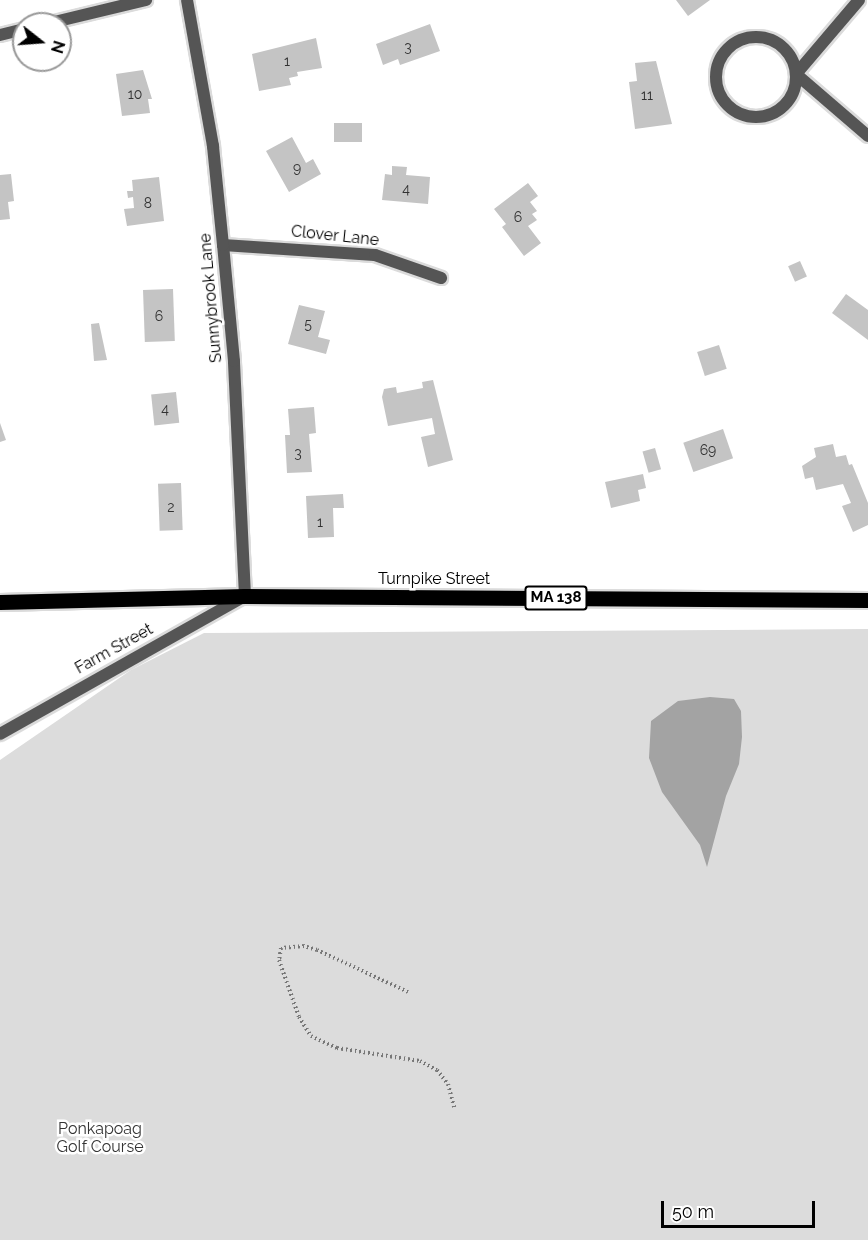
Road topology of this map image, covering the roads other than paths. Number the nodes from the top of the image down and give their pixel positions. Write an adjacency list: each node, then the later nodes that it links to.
1 (146, 0): 4 (street)
2 (187, 0): 7 (street, Sunnybrook Lane)
3 (859, 0): 5 (street)
4 (72, 18)
5 (796, 74): 5 (street); 6 (street)
6 (868, 136)
7 (223, 245): 8 (street, Clover Lane); 9 (street, Sunnybrook Lane)
8 (441, 278)
9 (245, 596): 10 (main road, Turnpike Street / MA 138); 11 (main road, Turnpike Street / MA 138); 12 (street, Farm Street)
10 (868, 600)
11 (0, 602)
12 (0, 734)

